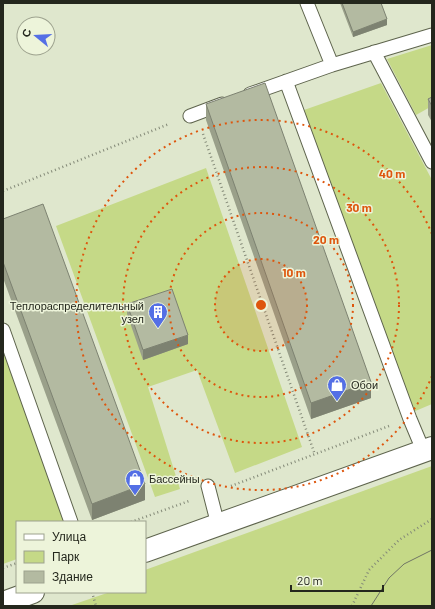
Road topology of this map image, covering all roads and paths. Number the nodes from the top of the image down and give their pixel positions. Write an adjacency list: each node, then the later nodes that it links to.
1 (307, 3): 4 (lane)
2 (432, 35): 3 (lane)
3 (374, 52): 4 (lane); 8 (lane)
4 (332, 65): 5 (lane)
5 (286, 81): 6 (lane); 11 (lane)
6 (190, 116): 9 (path)
7 (200, 128): 15 (path)
8 (432, 162)
9 (3, 191)
10 (3, 330): 18 (lane)
11 (410, 419): 13 (path); 14 (lane)
12 (386, 420): 13 (path)
13 (388, 427): 15 (path)
14 (427, 449): 20 (street)
15 (315, 455): 16 (path)
16 (209, 490): 19 (path); 20 (lane)
17 (432, 519): 28 (path)
18 (71, 521)
19 (133, 521)
20 (218, 525): 21 (street)
21 (146, 551)
22 (16, 563): 23 (path)
23 (3, 568)
24 (30, 593): 26 (street)
25 (92, 593): 27 (path)
26 (3, 603)
27 (96, 606)
28 (352, 606)

